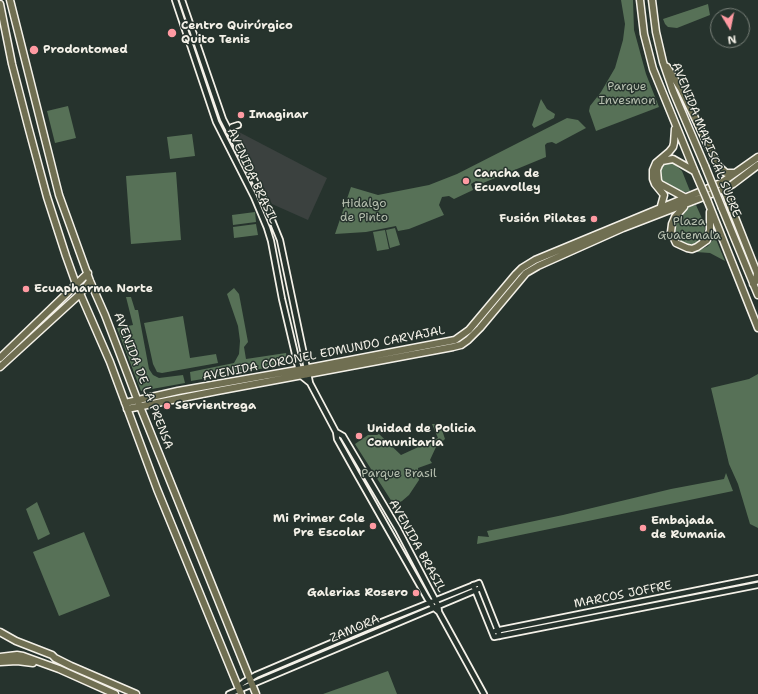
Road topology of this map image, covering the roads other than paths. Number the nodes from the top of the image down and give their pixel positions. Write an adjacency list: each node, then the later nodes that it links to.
1 (10, 0): 24 (main road, AVENIDA DE LA PRENSA)
2 (175, 0): 35 (street, AVENIDA BRASIL)
3 (182, 0): 12 (street, AVENIDA BRASIL)
4 (640, 0): 11 (main road, AVENIDA MARISCAL SUCRE)
5 (652, 0): 9 (main road, AVENIDA MARISCAL SUCRE)
6 (0, 4): 8 (main road, AVENIDA DE LA PRENSA)
7 (0, 15): 8 (main road, AVENIDA DE LA PRENSA)
8 (10, 54): 28 (main road, AVENIDA DE LA PRENSA)
9 (663, 62): 16 (main road); 27 (main road, AVENIDA MARISCAL SUCRE, bridge)
10 (238, 125): 12 (street)
11 (675, 125): 15 (main road, AVENIDA MARISCAL SUCRE); 22 (main road)
12 (230, 133): 34 (street, AVENIDA BRASIL)
13 (758, 157): 16 (main road, AVENIDA CORONEL EDMUNDO CARVAJAL)
14 (758, 166): 18 (main road, AVENIDA CORONEL EDMUNDO CARVAJAL)
15 (694, 171): 20 (main road); 23 (main road, AVENIDA MARISCAL SUCRE, bridge)
16 (736, 173): 17 (main road, AVENIDA CORONEL EDMUNDO CARVAJAL)
17 (721, 183): 19 (main road, AVENIDA MARISCAL SUCRE); 20 (main road, AVENIDA CORONEL EDMUNDO CARVAJAL)
18 (733, 184): 19 (main road, AVENIDA CORONEL EDMUNDO CARVAJAL); 21 (main road)
19 (724, 189): 20 (main road, AVENIDA CORONEL EDMUNDO CARVAJAL); 21 (main road, AVENIDA MARISCAL SUCRE)
20 (686, 201): 22 (main road, AVENIDA CORONEL EDMUNDO CARVAJAL); 23 (main road); 34 (main road, AVENIDA CORONEL EDMUNDO CARVAJAL)
21 (730, 204): 25 (main road, AVENIDA MARISCAL SUCRE)
22 (661, 206): 34 (main road, AVENIDA CORONEL EDMUNDO CARVAJAL)
23 (710, 209): 31 (main road, AVENIDA MARISCAL SUCRE)
24 (88, 273): 26 (main road, AVENIDA DE LA PRENSA); 28 (main road)
25 (757, 273): 27 (main road, AVENIDA MARISCAL SUCRE)
26 (90, 281): 29 (main road); 37 (main road, AVENIDA DE LA PRENSA)
27 (756, 282): 30 (main road, AVENIDA MARISCAL SUCRE)
28 (76, 284): 29 (main road, AVENIDA DE LA PRENSA); 32 (main road)
29 (80, 294): 33 (main road); 38 (main road, AVENIDA DE LA PRENSA)
30 (758, 296)
31 (758, 328)
32 (0, 358)
33 (0, 367)
34 (307, 371): 35 (main road, AVENIDA CORONEL EDMUNDO CARVAJAL); 36 (street, AVENIDA BRASIL)
35 (300, 373): 36 (street, AVENIDA BRASIL); 37 (main road, AVENIDA CORONEL EDMUNDO CARVAJAL); 39 (main road, AVENIDA CORONEL EDMUNDO CARVAJAL)
36 (310, 383): 41 (street, AVENIDA BRASIL)
37 (137, 399): 38 (main road, AVENIDA CORONEL EDMUNDO CARVAJAL); 39 (main road, AVENIDA DE LA PRENSA)
38 (125, 402): 40 (main road, AVENIDA DE LA PRENSA)
39 (140, 406): 40 (main road, AVENIDA CORONEL EDMUNDO CARVAJAL); 53 (main road, AVENIDA DE LA PRENSA)
40 (127, 409): 54 (main road, AVENIDA DE LA PRENSA)
41 (336, 432): 45 (street, AVENIDA BRASIL); 45 (street, AVENIDA BRASIL)
42 (758, 578): 46 (street, MARCOS JOFFRE)
43 (758, 584): 49 (street, MARCOS JOFFRE)
44 (473, 588): 45 (street, ZAMORA); 46 (street, ZAMORA); 47 (street)
45 (434, 604): 53 (street, ZAMORA); 59 (street, AVENIDA BRASIL)
46 (498, 630): 47 (street, MARCOS JOFFRE); 49 (street)
47 (492, 631): 49 (street, MARCOS JOFFRE)
48 (0, 632): 56 (main road)
49 (500, 636)
50 (1, 656): 52 (main road)
51 (0, 662): 52 (main road)
52 (69, 674): 55 (main road)
53 (250, 681): 54 (street, ZAMORA); 58 (main road, AVENIDA DE LA PRENSA)
54 (240, 690): 57 (street, ZAMORA)
55 (115, 694)
56 (136, 694)
57 (229, 694)
58 (256, 694)
59 (484, 694)

